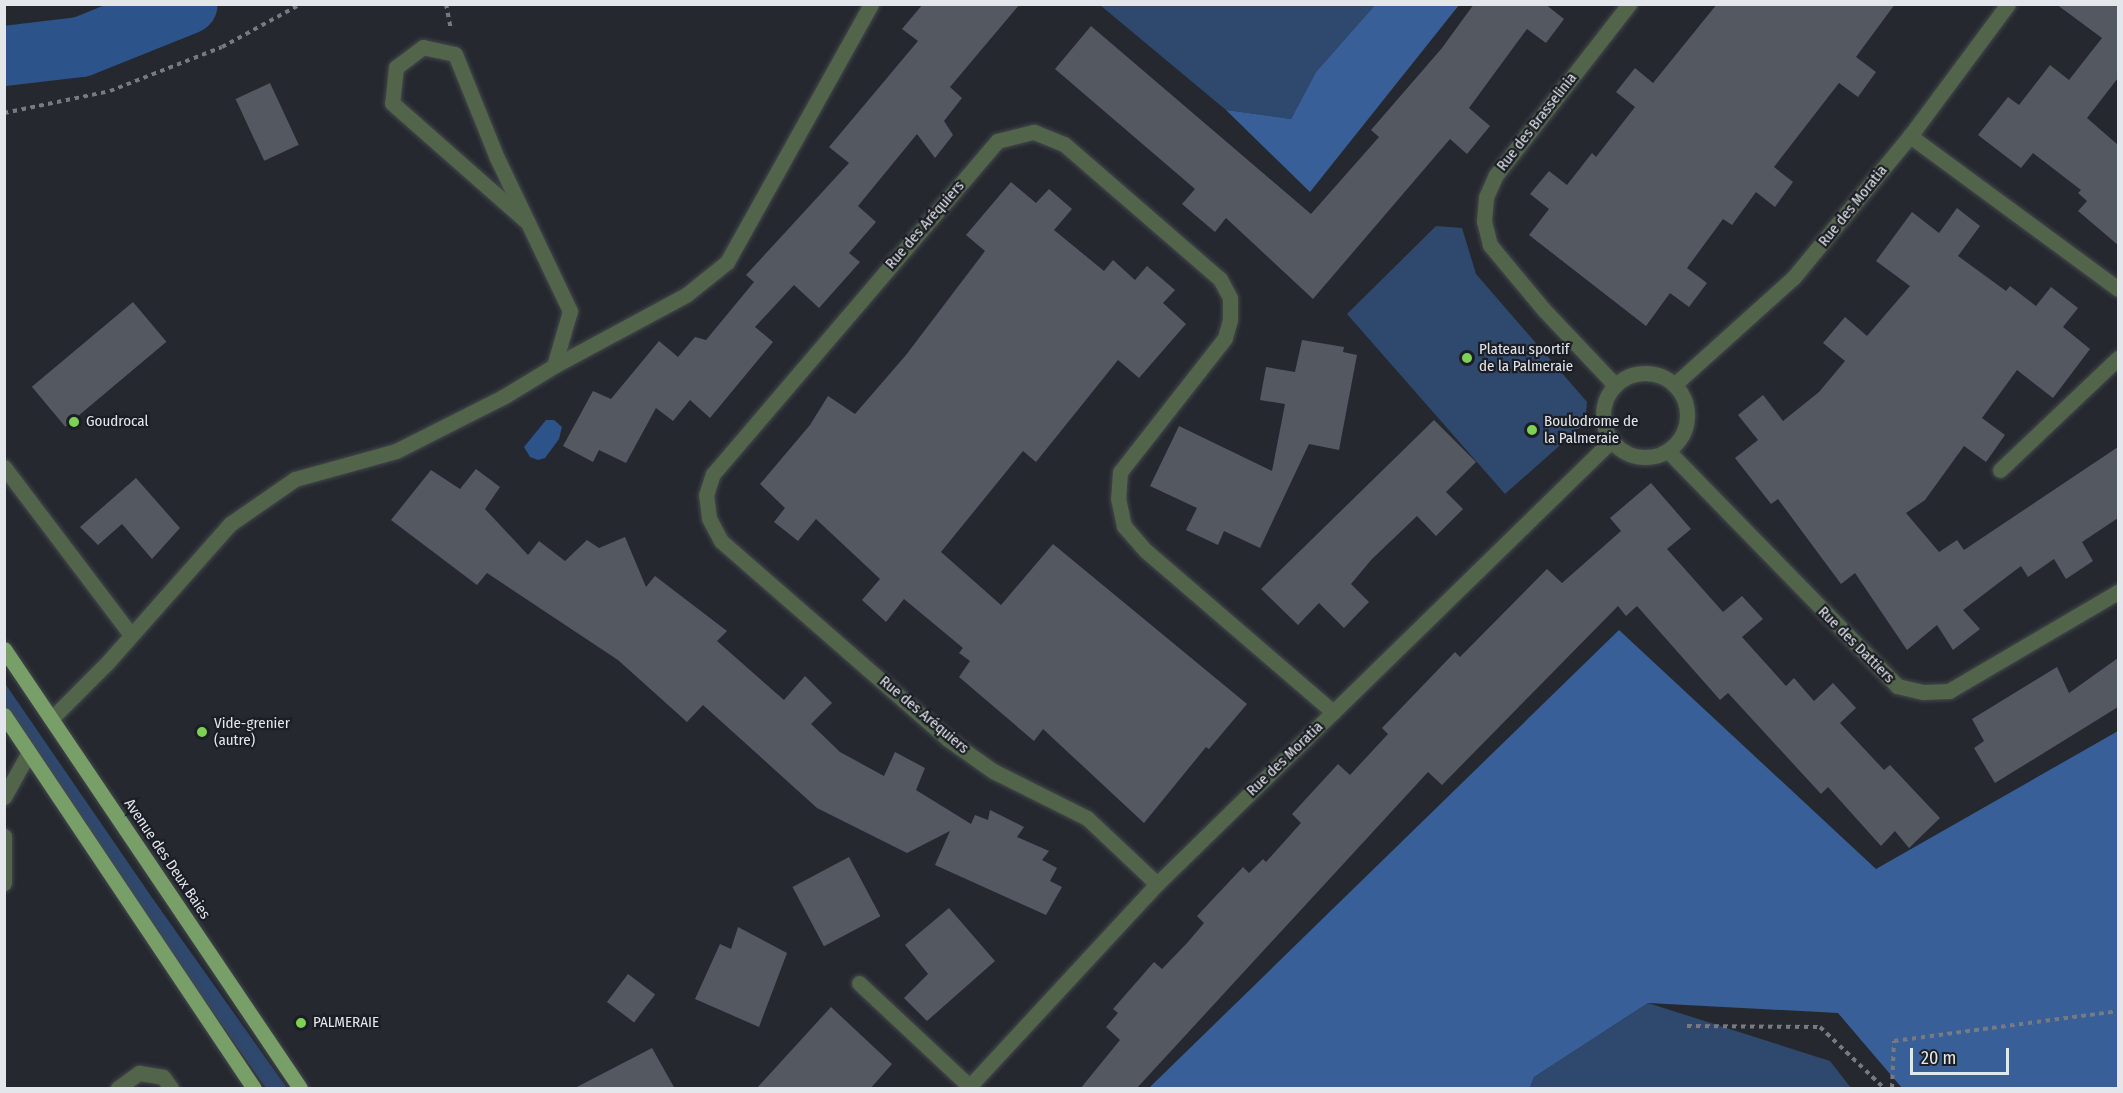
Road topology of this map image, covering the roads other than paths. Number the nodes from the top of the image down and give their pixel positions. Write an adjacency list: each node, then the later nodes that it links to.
1 (871, 4): 8 (street)
2 (1629, 4): 9 (street, Rue des Brasselinia)
3 (2008, 4): 4 (street, Rue des Moratia)
4 (1910, 136): 6 (street); 10 (street, Rue des Moratia)
5 (528, 223): 5 (street); 8 (street)
6 (2118, 289)
7 (2118, 358): 14 (street)
8 (554, 366): 16 (street)
9 (1615, 385): 10 (street); 11 (street)
10 (1674, 385): 12 (street)
11 (1611, 441): 12 (street); 18 (street, Rue des Moratia)
12 (1668, 451): 15 (street, Rue des Dattiers)
13 (4, 467): 16 (street)
14 (2000, 470)
15 (2118, 592)
16 (131, 634): 20 (street)
17 (4, 649): 20 (main road, Avenue des Deux Baies)
18 (1333, 712): 25 (street, Rue des Moratia); 25 (street, Rue des Aréquiers)
19 (4, 715): 21 (main road)
20 (51, 719): 31 (main road, Avenue des Deux Baies)
21 (29, 752): 22 (street); 30 (main road)
22 (4, 797)
23 (4, 836): 24 (street)
24 (4, 883)
25 (1157, 884): 27 (street, Rue des Moratia)
26 (859, 983): 27 (street, Rue des Moratia)
27 (969, 1088)
28 (118, 1089): 29 (street)
29 (171, 1089)
30 (254, 1089)
31 (300, 1089)

